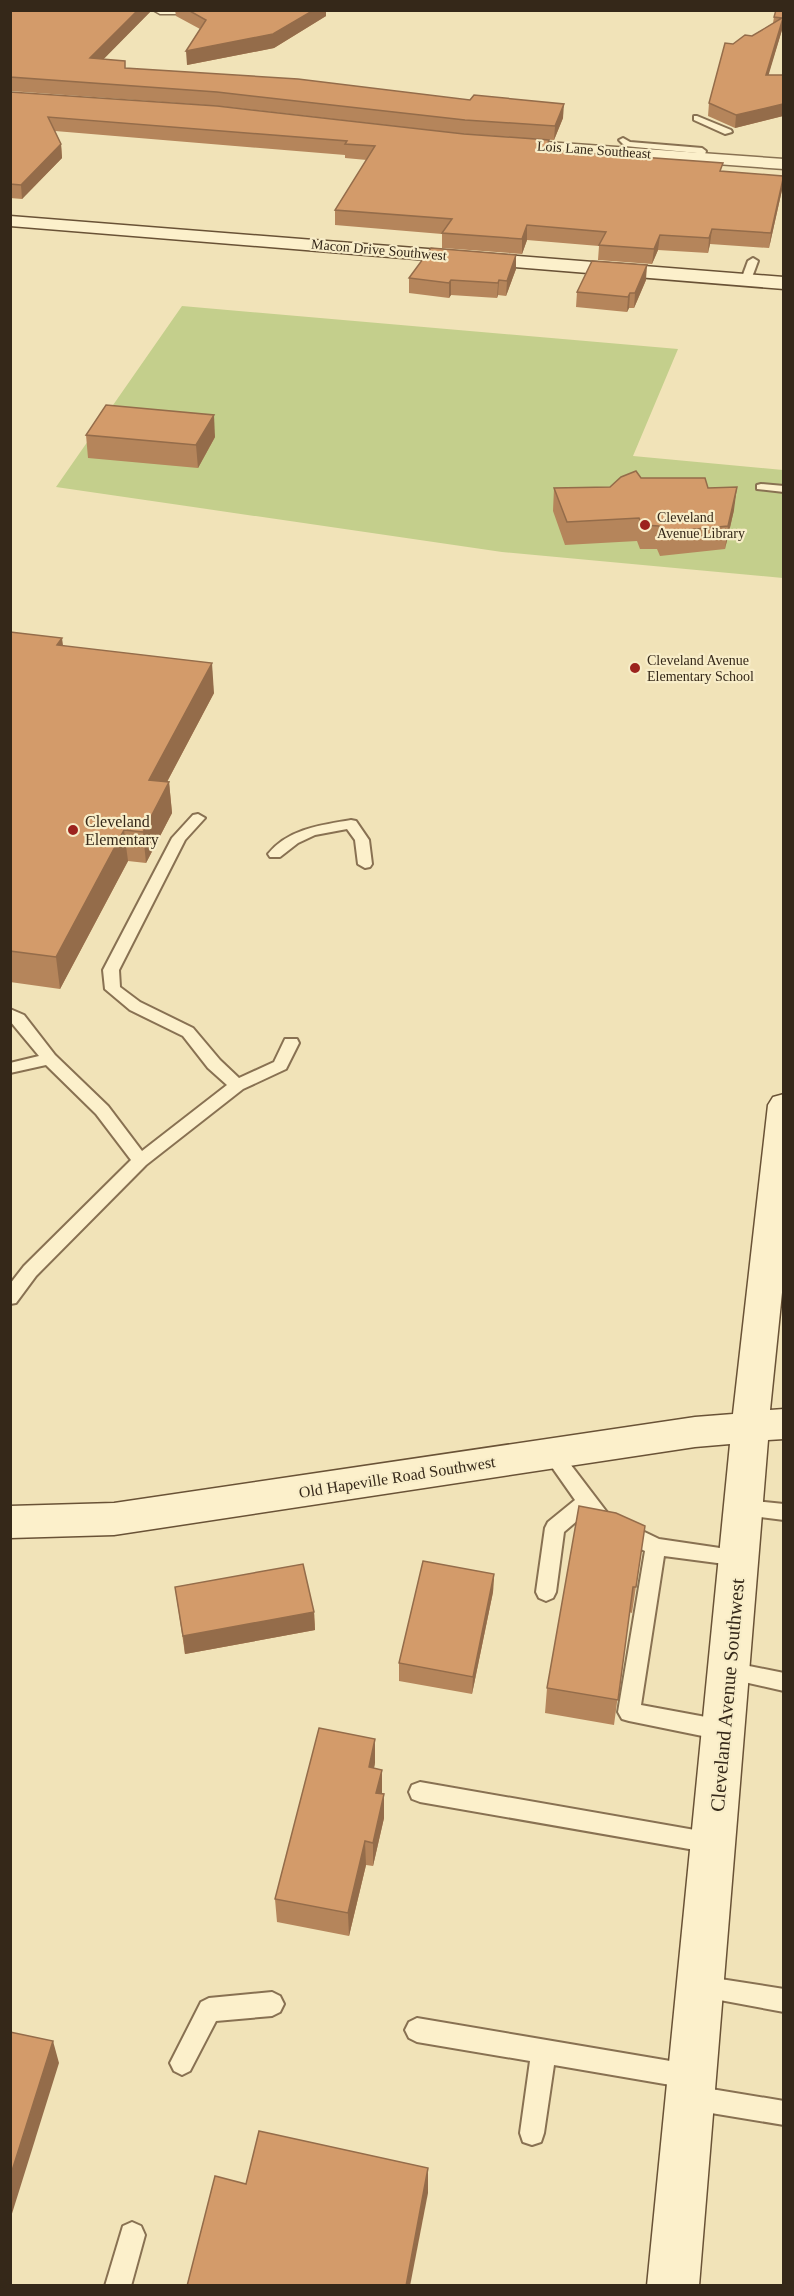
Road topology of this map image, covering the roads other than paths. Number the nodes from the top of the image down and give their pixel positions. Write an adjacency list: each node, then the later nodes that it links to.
1 (160, 10): 2 (street)
2 (219, 10)
3 (697, 118): 4 (lane)
4 (728, 132)
5 (623, 140): 7 (lane)
6 (487, 142): 7 (street, Lois Lane Southeast)
7 (700, 158): 8 (street, Lois Lane Southeast)
8 (783, 164)
9 (10, 221): 11 (street, Macon Drive Southwest)
10 (753, 261): 11 (lane)
11 (746, 280): 12 (street, Macon Drive Southwest)
12 (783, 283)
13 (761, 487): 14 (lane)
14 (783, 489)
15 (198, 818): 22 (lane)
16 (275, 854): 17 (lane)
17 (365, 864)
18 (10, 1014): 20 (lane)
19 (291, 1043): 22 (lane)
20 (50, 1059): 21 (lane); 24 (lane)
21 (10, 1068)
22 (237, 1085): 24 (lane)
23 (783, 1105): 26 (street, Cleveland Avenue Southwest)
24 (140, 1161): 25 (lane)
25 (10, 1298)
26 (773, 1315): 27 (street, Cleveland Avenue Southwest)
27 (768, 1425): 28 (street, Old Hapeville Road Southwest); 30 (street, Cleveland Avenue Southwest)
28 (551, 1454): 29 (lane); 31 (street, Old Hapeville Road Southwest)
29 (587, 1501): 32 (lane); 34 (lane)
30 (764, 1510): 33 (street, Cleveland Avenue Southwest)
31 (10, 1522)
32 (656, 1547): 33 (lane); 37 (lane)
33 (740, 1558): 35 (street, Cleveland Avenue Southwest)
34 (546, 1592)
35 (729, 1671): 36 (lane); 37 (street, Cleveland Avenue Southwest)
36 (783, 1682)
37 (724, 1730): 39 (street, Cleveland Avenue Southwest)
38 (420, 1792): 39 (lane)
39 (713, 1843): 40 (street, Cleveland Avenue Southwest)
40 (700, 1987): 41 (lane); 46 (street, Cleveland Avenue Southwest)
41 (783, 2001)
42 (272, 2004): 45 (lane)
43 (417, 2030): 44 (lane)
44 (544, 2050): 46 (lane); 48 (lane)
45 (182, 2063)
46 (691, 2087): 47 (lane); 51 (street, Cleveland Avenue Southwest)
47 (783, 2113)
48 (532, 2133)
49 (132, 2235): 50 (lane)
50 (118, 2286)
51 (673, 2286)

